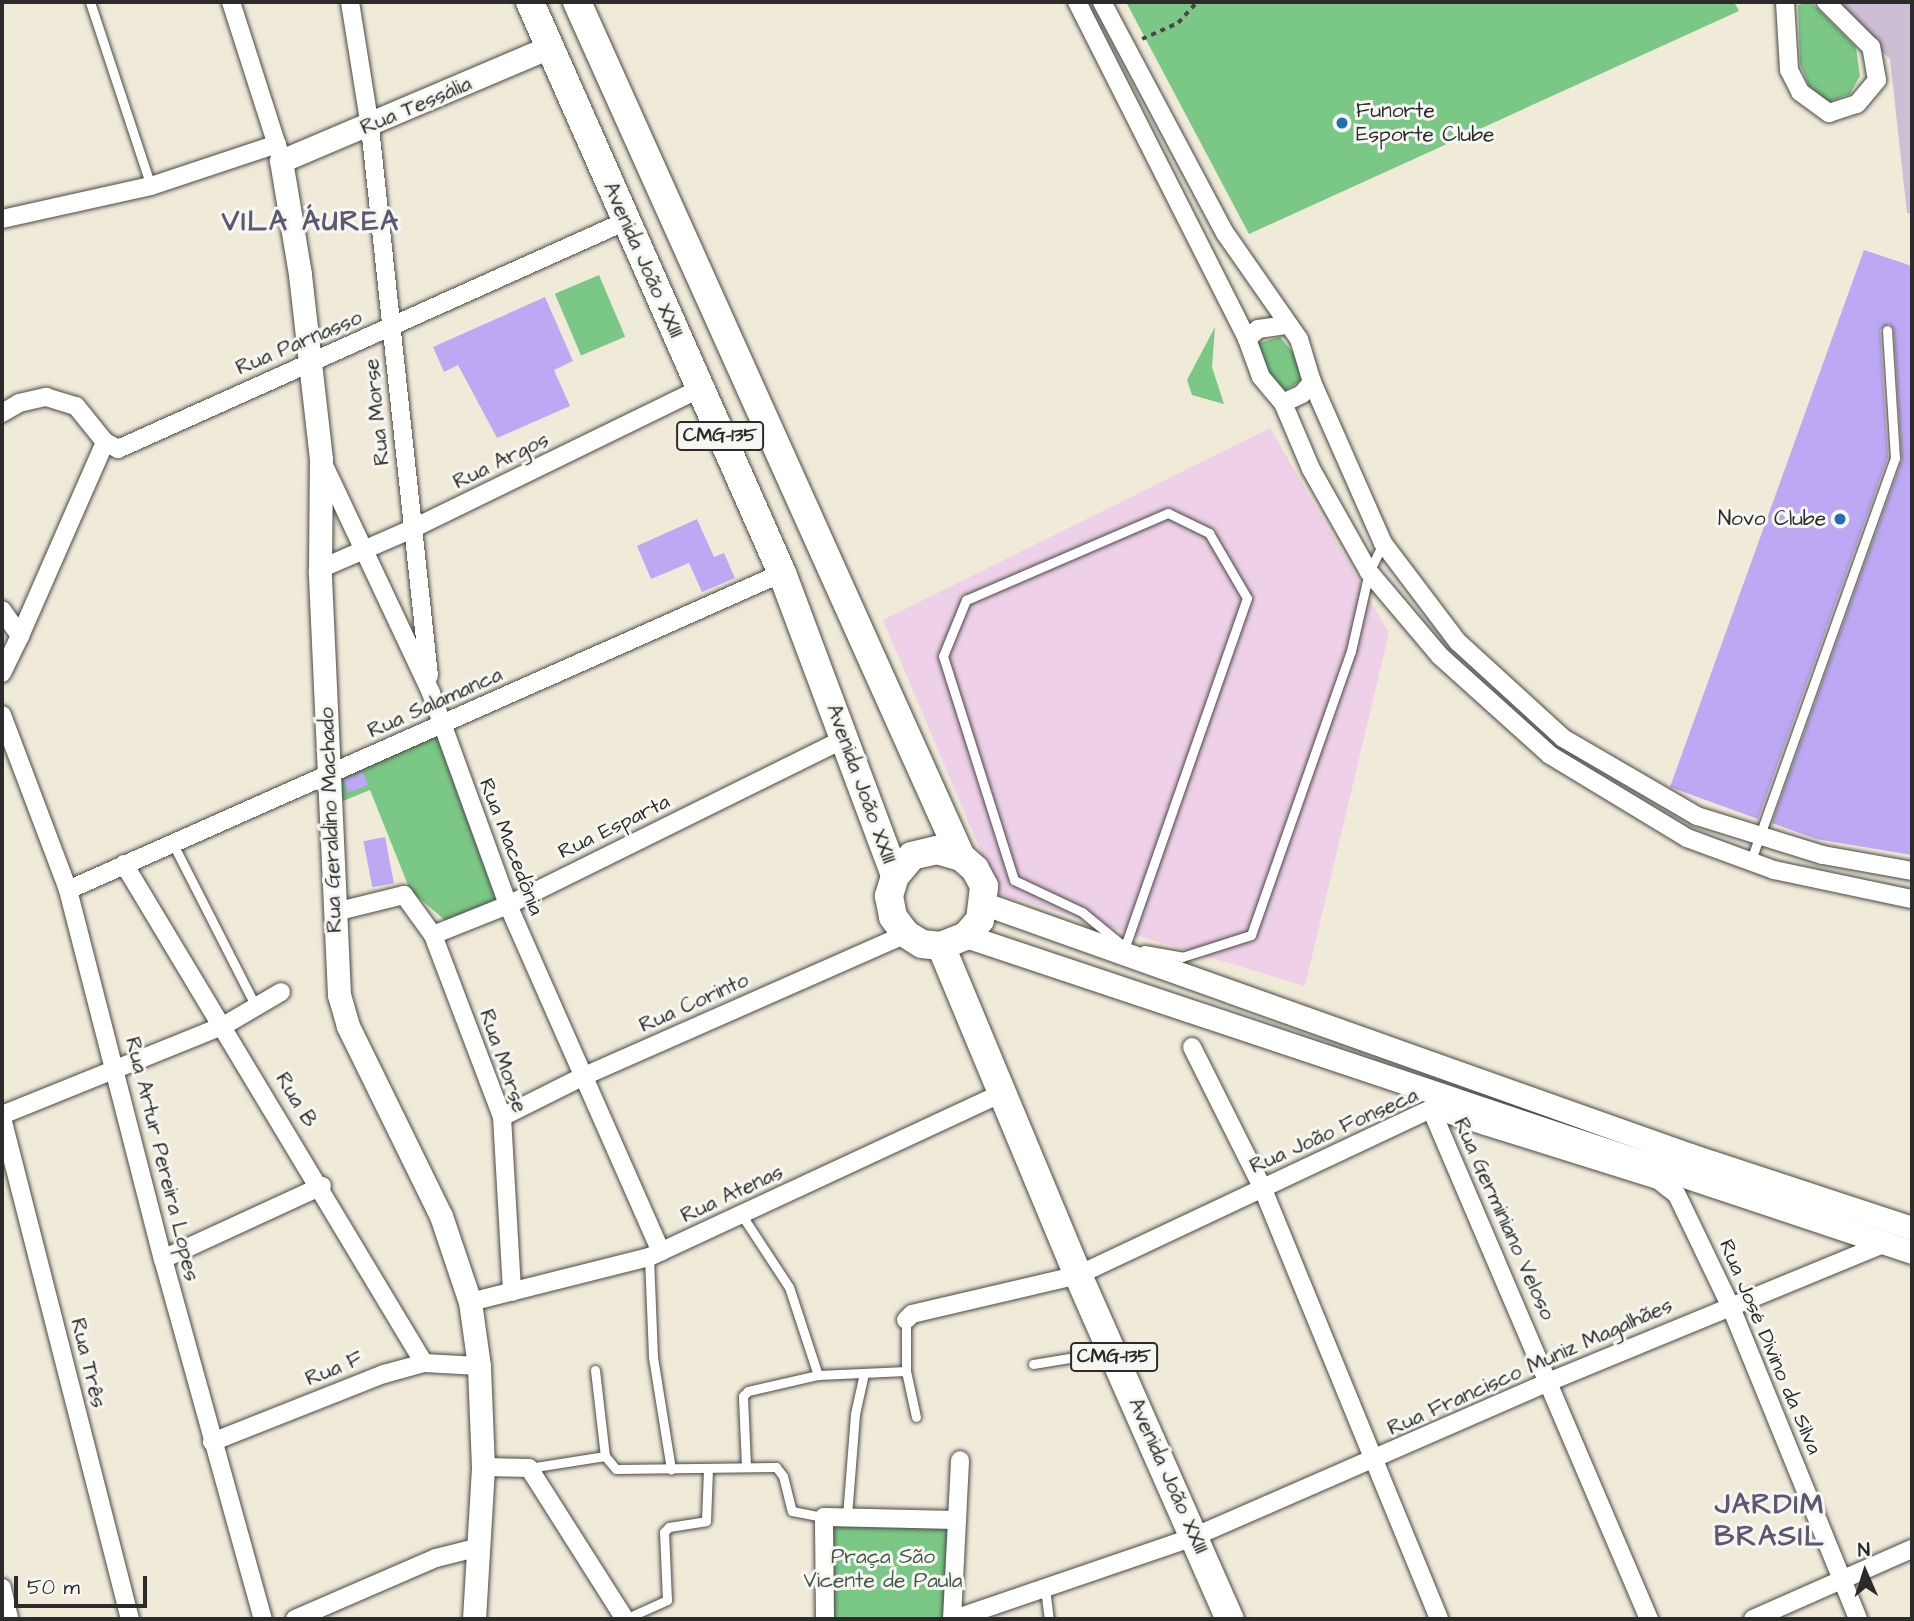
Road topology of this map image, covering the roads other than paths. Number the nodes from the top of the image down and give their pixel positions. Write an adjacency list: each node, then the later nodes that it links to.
1 (90, 2): 14 (lane)
2 (231, 2): 13 (street, Rua Geraldino Machado)
3 (350, 2): 12 (street, Rua Morse)
4 (530, 2): 11 (main road, Avenida João XXIII / CMG-135)
5 (577, 2): 46 (main road, CMG-135)
6 (1077, 2): 10 (street)
7 (1785, 2): 8 (street)
8 (1826, 2)
9 (1106, 10): 10 (street); 17 (street)
10 (1091, 28): 20 (street)
11 (550, 47): 12 (street, Rua Tessália); 16 (main road, Avenida João XXIII / CMG-135)
12 (370, 127): 13 (street, Rua Tessália); 18 (street, Rua Morse)
13 (279, 153): 14 (street, Rua Tessália); 21 (street, Rua Geraldino Machado)
14 (150, 186): 15 (street, Rua Tessália)
15 (2, 219)
16 (626, 221): 18 (street, Rua Parnasso); 23 (main road, Avenida João XXIII / CMG-135)
17 (1286, 324): 20 (street); 22 (street)
18 (391, 329): 21 (street, Rua Parnasso); 28 (street, Rua Morse)
19 (1887, 330): 44 (lane)
20 (1247, 339): 24 (street)
21 (311, 361): 26 (street, Rua Parnasso); 27 (street, Rua Geraldino Machado)
22 (1312, 382): 24 (street); 29 (street)
23 (699, 389): 28 (street, Rua Argos); 33 (main road, Avenida João XXIII / CMG-135)
24 (1283, 403): 32 (street)
25 (2, 413): 26 (street)
26 (105, 442): 35 (street)
27 (321, 459): 30 (street, Rua Macedônia); 31 (street, Rua Geraldino Machado)
28 (412, 529): 30 (street, Rua Argos); 37 (street, Rua Morse)
29 (1382, 543): 32 (lane); 40 (street)
30 (363, 547): 31 (street, Rua Argos); 37 (street, Rua Macedônia)
31 (320, 569): 43 (street, Rua Geraldino Machado)
32 (1369, 572): 42 (street); 59 (lane)
33 (782, 573): 39 (street, Rua Salamanca); 41 (main road, Avenida João XXIII / CMG-135)
34 (2, 610): 35 (street)
35 (20, 636): 36 (street)
36 (2, 673)
37 (431, 693): 39 (street, Rua Macedônia)
38 (2, 715): 51 (street, Rua Artur Pereira Lopes)
39 (440, 725): 43 (street, Rua Salamanca); 54 (street, Rua Macedônia)
40 (1563, 738): 42 (street); 44 (street)
41 (845, 739): 50 (main road, Avenida João XXIII / CMG-135); 54 (street, Rua Esparta)
42 (1550, 755): 47 (street)
43 (329, 775): 45 (street, Rua Salamanca); 55 (street, Rua Geraldino Machado)
44 (1760, 835): 47 (lane); 49 (street)
45 (173, 844): 48 (street, Rua Salamanca); 61 (lane)
46 (961, 856): 50 (main road); 53 (main road, CMG-135)
47 (1751, 860): 52 (street)
48 (124, 864): 51 (street, Rua Salamanca); 62 (street, Rua B)
49 (1912, 871)
50 (895, 876): 56 (main road, Avenida João XXIII / CMG-135)
51 (68, 890): 64 (street, Rua Artur Pereira Lopes)
52 (1912, 899)
53 (985, 904): 58 (main road); 74 (street)
54 (508, 905): 57 (street, Rua Esparta); 65 (street, Rua Macedônia)
55 (335, 912): 57 (street); 81 (street, Rua Geraldino Machado)
56 (906, 934): 58 (main road); 65 (street, Rua Corinto)
57 (433, 935): 69 (street, Rua Morse)
58 (954, 941): 66 (main road, Avenida João XXIII / CMG-135); 75 (street)
59 (1125, 947): 59 (lane)
60 (281, 992): 61 (street)
61 (256, 1007): 62 (street)
62 (225, 1026): 64 (street); 71 (street, Rua B)
63 (1192, 1047): 72 (street)
64 (117, 1068): 68 (street); 78 (street, Rua Artur Pereira Lopes)
65 (582, 1077): 69 (street, Rua Corinto); 77 (street, Rua Macedônia)
66 (1002, 1093): 73 (street, Rua Atenas); 79 (main road, Avenida João XXIII / CMG-135)
67 (1431, 1109): 70 (street, Rua João Fonseca); 72 (street, Rua João Fonseca); 92 (street, Rua Germiniano Veloso)
68 (2, 1116): 113 (street, Rua Três)
69 (502, 1117): 80 (street, Rua Morse)
70 (1658, 1180): 82 (street, Rua José Divino da Silva)
71 (321, 1186): 78 (street); 85 (street, Rua B)
72 (1262, 1187): 79 (street, Rua João Fonseca); 97 (street)
73 (741, 1214): 77 (street, Rua Atenas); 91 (lane)
74 (1912, 1228)
75 (1885, 1243): 76 (street); 82 (street, Rua Francisco Muniz Magalhães)
76 (1912, 1252)
77 (655, 1255): 80 (street, Rua Atenas); 101 (lane)
78 (163, 1259): 94 (street, Rua Artur Pereira Lopes)
79 (1078, 1275): 83 (street, Rua João Fonseca); 84 (main road, Avenida João XXIII / CMG-135)
80 (512, 1292): 81 (street, Rua Atenas)
81 (470, 1301): 87 (street, Rua Geraldino Machado)
82 (1730, 1305): 92 (street, Rua Francisco Muniz Magalhães); 109 (street, Rua José Divino da Silva)
83 (906, 1320): 89 (lane)
84 (1111, 1351): 86 (lane); 106 (main road, Avenida João XXIII / CMG-135)
85 (424, 1363): 87 (street, Rua F); 94 (street, Rua F)
86 (1033, 1364)
87 (479, 1367): 99 (street, Rua Geraldino Machado)
88 (595, 1370): 95 (lane)
89 (906, 1371): 90 (lane); 93 (lane)
90 (864, 1373): 91 (lane); 103 (lane)
91 (818, 1375): 98 (lane)
92 (1551, 1381): 97 (street, Rua Francisco Muniz Magalhães); 123 (street, Rua Germiniano Veloso)
93 (916, 1417)
94 (212, 1442): 114 (street, Rua Artur Pereira Lopes)
95 (605, 1457): 100 (lane); 101 (lane)
96 (960, 1460): 105 (street)
97 (1373, 1461): 106 (street, Rua Francisco Muniz Magalhães); 122 (street)
98 (746, 1466): 102 (lane); 104 (lane)
99 (483, 1467): 100 (street); 107 (street, Rua Geraldino Machado)
100 (529, 1468): 117 (street)
101 (671, 1470): 102 (lane)
102 (708, 1470): 117 (lane)
103 (847, 1516): 104 (street); 105 (street)
104 (824, 1517): 118 (street)
105 (957, 1520): 119 (street)
106 (1196, 1536): 111 (street, Rua Francisco Muniz Magalhães); 121 (main road, Avenida João XXIII / CMG-135)
107 (476, 1548): 115 (street); 116 (street, Rua Geraldino Machado)
108 (1912, 1549): 109 (street)
109 (1842, 1582): 124 (street); 125 (street, Rua José Divino da Silva)
110 (2, 1588): 112 (street)
111 (1045, 1588): 119 (street, Rua Francisco Muniz Magalhães); 120 (lane)
112 (9, 1619)
113 (130, 1619)
114 (263, 1619)
115 (295, 1619)
116 (474, 1619)
117 (625, 1619)
118 (825, 1619)
119 (953, 1619)
120 (1049, 1619)
121 (1230, 1619)
122 (1439, 1619)
123 (1649, 1619)
124 (1753, 1619)
125 (1857, 1619)

